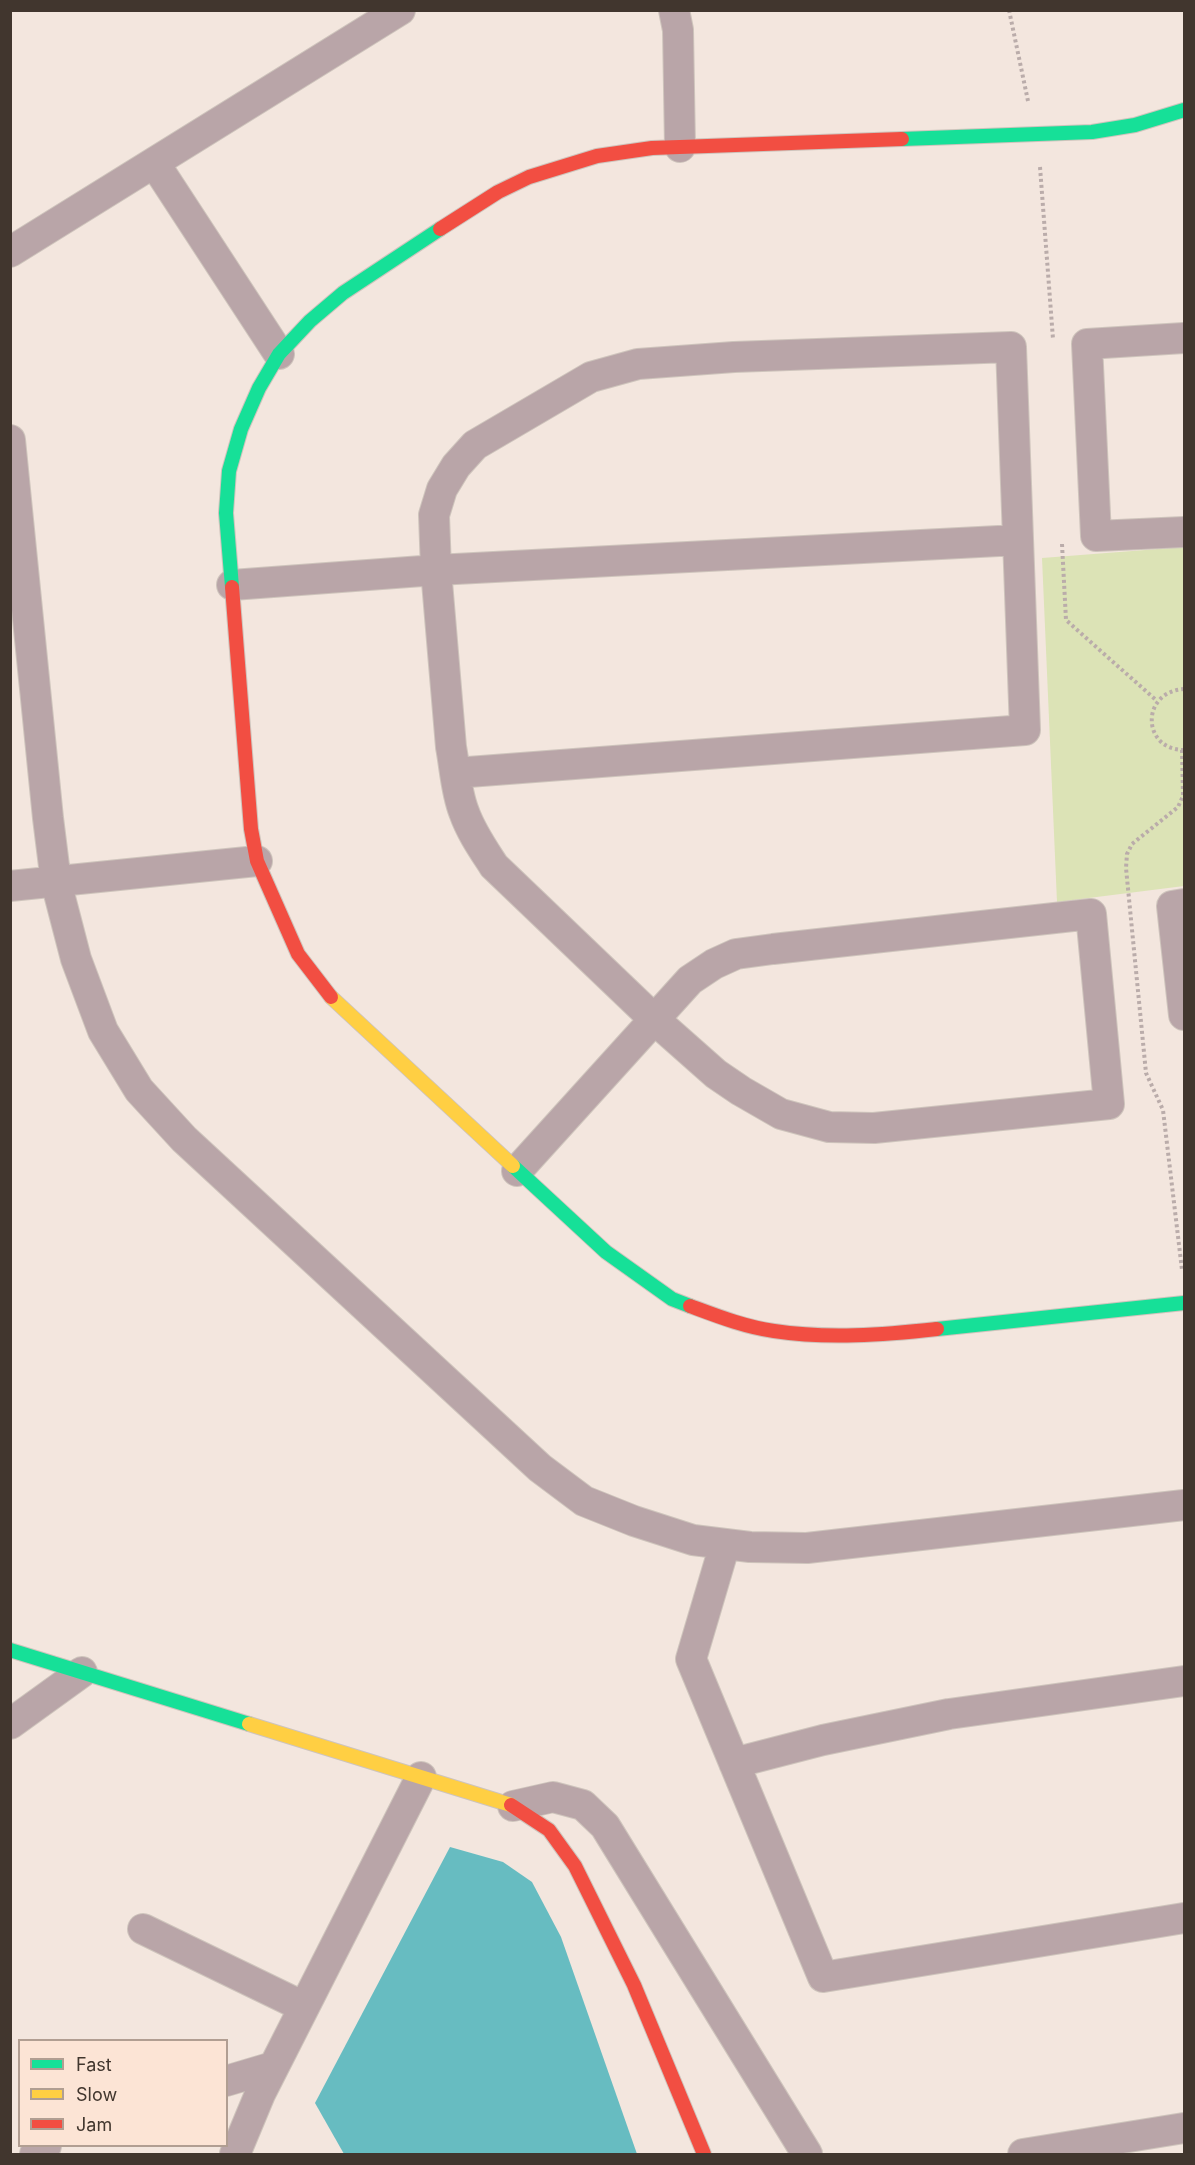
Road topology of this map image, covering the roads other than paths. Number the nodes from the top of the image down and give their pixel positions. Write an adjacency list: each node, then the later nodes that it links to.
1 (400, 10): 5 (street)
2 (674, 10): 4 (street)
3 (1185, 110): 4 (street)
4 (680, 147): 8 (street)
5 (155, 164): 6 (street); 8 (street)
6 (10, 252)
7 (1185, 338): 10 (street)
8 (279, 354): 13 (street)
9 (10, 440): 16 (street)
10 (1185, 532)
11 (1018, 540): 12 (street); 12 (street); 14 (street)
12 (436, 570): 13 (street); 14 (street)
13 (232, 585): 15 (street)
14 (455, 773): 20 (street)
15 (257, 861): 16 (street); 21 (street)
16 (56, 882): 17 (street); 24 (street)
17 (10, 886)
18 (1185, 904): 19 (street)
19 (1185, 1015)
20 (656, 1020): 20 (street); 21 (street)
21 (517, 1171): 22 (street)
22 (1185, 1303)
23 (1185, 1505): 24 (street)
24 (725, 1544): 29 (street)
25 (10, 1650): 26 (street)
26 (82, 1672): 28 (street); 30 (street)
27 (1185, 1681): 29 (street)
28 (10, 1724)
29 (734, 1763): 32 (street)
30 (421, 1778): 31 (street); 34 (street)
31 (513, 1806): 39 (street); 40 (street)
32 (1185, 1918)
33 (143, 1929): 34 (street)
34 (304, 2007): 35 (street)
35 (273, 2067): 36 (street); 38 (street)
36 (228, 2080)
37 (1185, 2128): 41 (street)
38 (235, 2154)
39 (704, 2154)
40 (807, 2154)
41 (1023, 2154)

